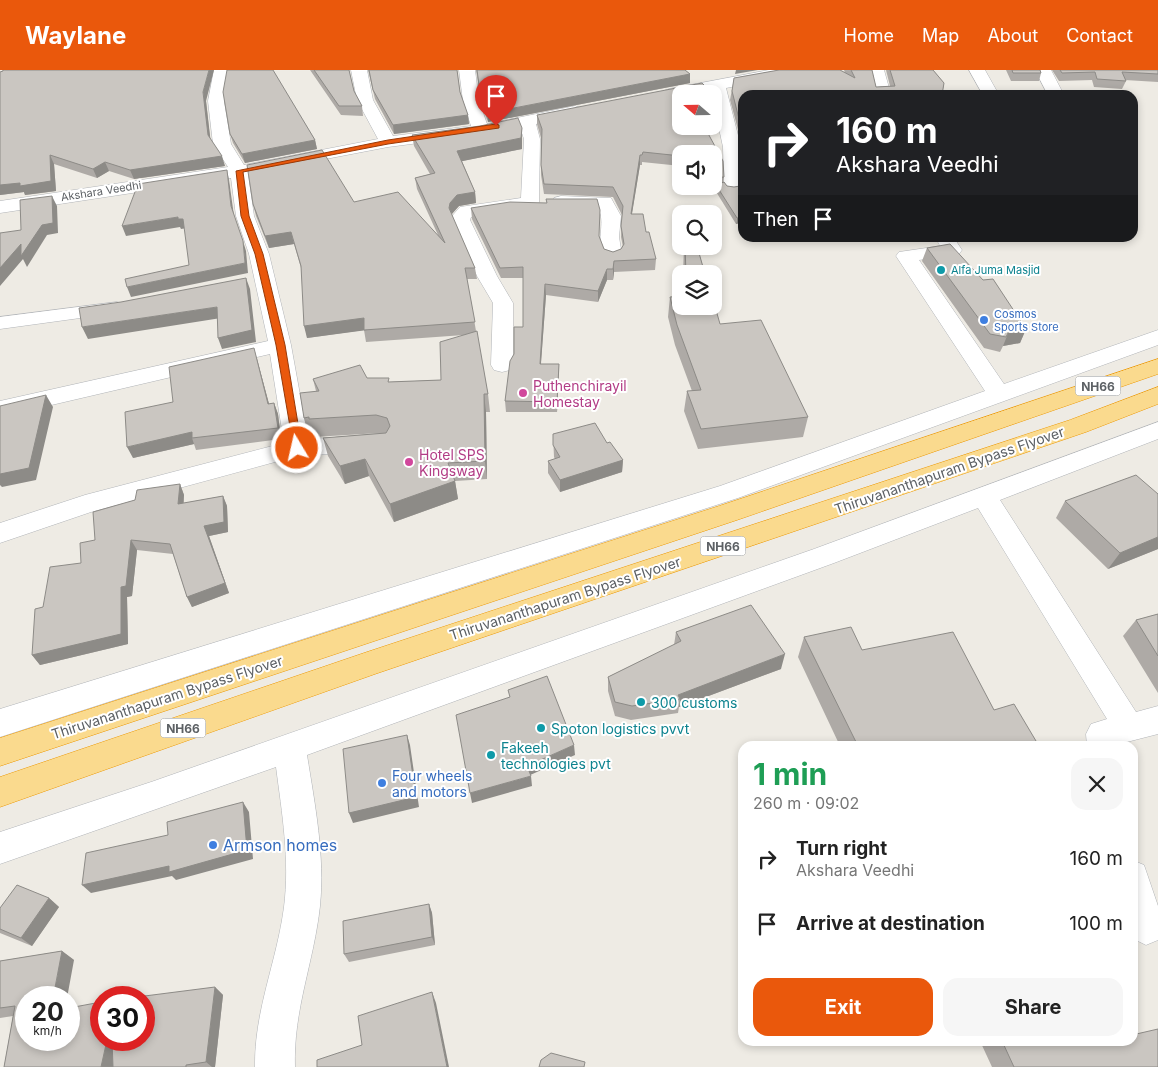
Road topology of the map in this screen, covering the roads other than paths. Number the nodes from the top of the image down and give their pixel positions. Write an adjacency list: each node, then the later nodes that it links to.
1 (222, 70): 17 (street)
2 (359, 70): 16 (street)
3 (467, 70): 15 (street)
4 (793, 70): 8 (street)
5 (876, 70): 9 (street)
6 (977, 70): 10 (street)
7 (1043, 70): 11 (street)
8 (720, 79): 12 (street); 18 (street)
9 (881, 90)
10 (988, 90)
11 (1053, 90)
12 (649, 98)
13 (590, 108): 14 (street, Akshara Veedhi)
14 (526, 120): 15 (street, Akshara Veedhi); 19 (street)
15 (481, 130): 16 (street, Akshara Veedhi)
16 (388, 142): 17 (street, Akshara Veedhi)
17 (239, 171): 20 (street, Akshara Veedhi); 26 (street)
18 (733, 186)
19 (530, 202): 22 (street); 27 (street)
20 (0, 206)
21 (947, 242): 29 (street)
22 (612, 255)
23 (135, 304): 24 (street)
24 (0, 323)
25 (1158, 337): 29 (street)
26 (280, 345): 31 (street); 34 (street)
27 (502, 365)
28 (1158, 366): 41 (highway, Thiruvananthapuram Bypass Flyover / NH66)
29 (999, 394): 37 (street)
30 (1158, 395): 42 (highway, Thiruvananthapuram Bypass Flyover / NH66)
31 (0, 409)
32 (1158, 430): 35 (street)
33 (380, 443): 34 (street)
34 (297, 448): 36 (street)
35 (984, 496): 38 (street); 40 (street)
36 (0, 533)
37 (0, 723)
38 (1143, 724): 39 (street)
39 (1103, 741)
40 (290, 748): 43 (street); 46 (street)
41 (0, 752)
42 (0, 792)
43 (0, 848)
44 (1138, 898): 45 (street)
45 (1146, 927)
46 (275, 1067)

